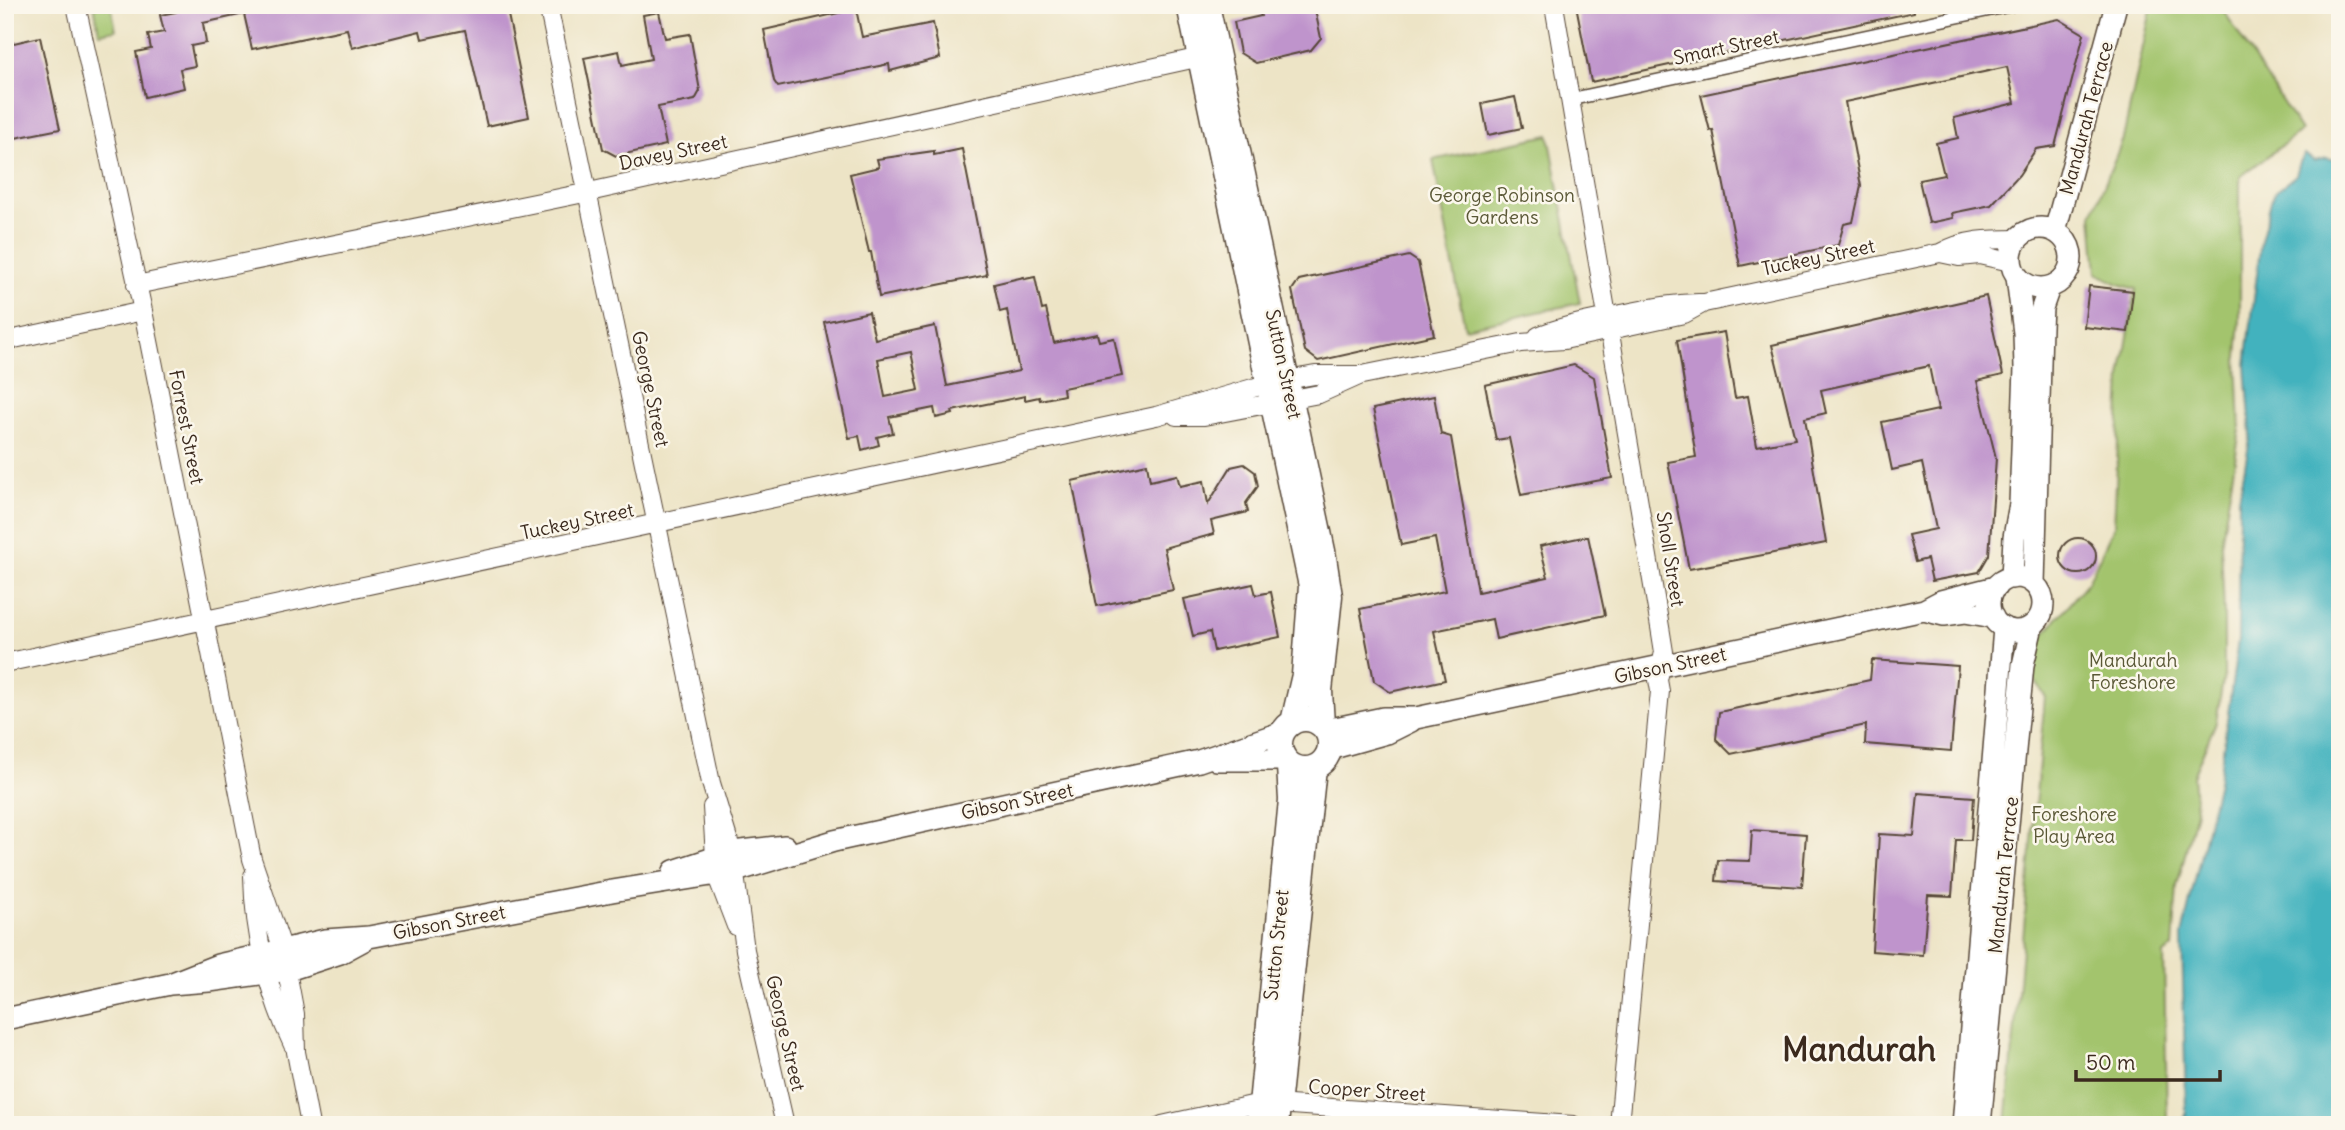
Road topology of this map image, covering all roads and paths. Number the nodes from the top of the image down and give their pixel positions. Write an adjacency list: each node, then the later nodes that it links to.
1 (76, 5): 15 (street, Forrest Street)
2 (548, 5): 10 (street, George Street)
3 (1189, 5): 8 (main road, Sutton Street)
4 (1207, 5): 8 (main road, Sutton Street)
5 (1554, 5): 9 (street, Sholl Street)
6 (2012, 5): 9 (street, Smart Street)
7 (2116, 5): 11 (street, Mandurah Terrace)
8 (1209, 55): 10 (street, Davey Street); 20 (main road, Sutton Street)
9 (1572, 99): 18 (street, Sholl Street)
10 (589, 192): 15 (street, Davey Street); 21 (street, George Street)
11 (2056, 231): 12 (street); 16 (street)
12 (2018, 239): 13 (street, Tuckey Street); 14 (street)
13 (1940, 253): 14 (street, Tuckey Street); 18 (street, Tuckey Street)
14 (2014, 269): 16 (street); 22 (street)
15 (136, 285): 17 (street, Forrest Street)
16 (2049, 288): 23 (street)
17 (143, 311): 19 (street); 25 (street, Forrest Street)
18 (1610, 323): 20 (street, Tuckey Street); 29 (street, Sholl Street)
19 (5, 341)
20 (1281, 391): 21 (street, Tuckey Street); 30 (main road, Sutton Street); 31 (main road, Sutton Street)
21 (658, 525): 25 (street, Tuckey Street); 34 (street, George Street)
22 (2004, 583): 23 (street); 24 (street, Gibson Street); 26 (street)
23 (2034, 584): 27 (street)
24 (1924, 610): 26 (street, Gibson Street); 29 (street, Gibson Street)
25 (204, 621): 28 (street, Tuckey Street); 35 (street, Forrest Street)
26 (1998, 623): 27 (street); 43 (street, Mandurah Terrace)
27 (2032, 626): 44 (street, Mandurah Terrace)
28 (5, 663)
29 (1661, 667): 31 (street, Gibson Street); 42 (street, Sholl Street)
30 (1288, 727): 31 (main road); 32 (street, Gibson Street); 33 (main road)
31 (1323, 743): 33 (main road); 37 (main road, Sutton Street)
32 (1199, 761): 33 (street, Gibson Street); 34 (street, Gibson Street)
33 (1287, 763): 37 (main road, Sutton Street)
34 (725, 864): 35 (street, Gibson Street); 39 (street, George Street)
35 (275, 962): 36 (street, Gibson Street); 38 (street, Forrest Street)
36 (5, 1019)
37 (1268, 1115): 40 (street, Cooper Street); 41 (street, Cooper Street)
38 (310, 1125)
39 (785, 1125)
40 (1162, 1125)
41 (1573, 1125)
42 (1619, 1125)
43 (1963, 1125)
44 (1980, 1125)

